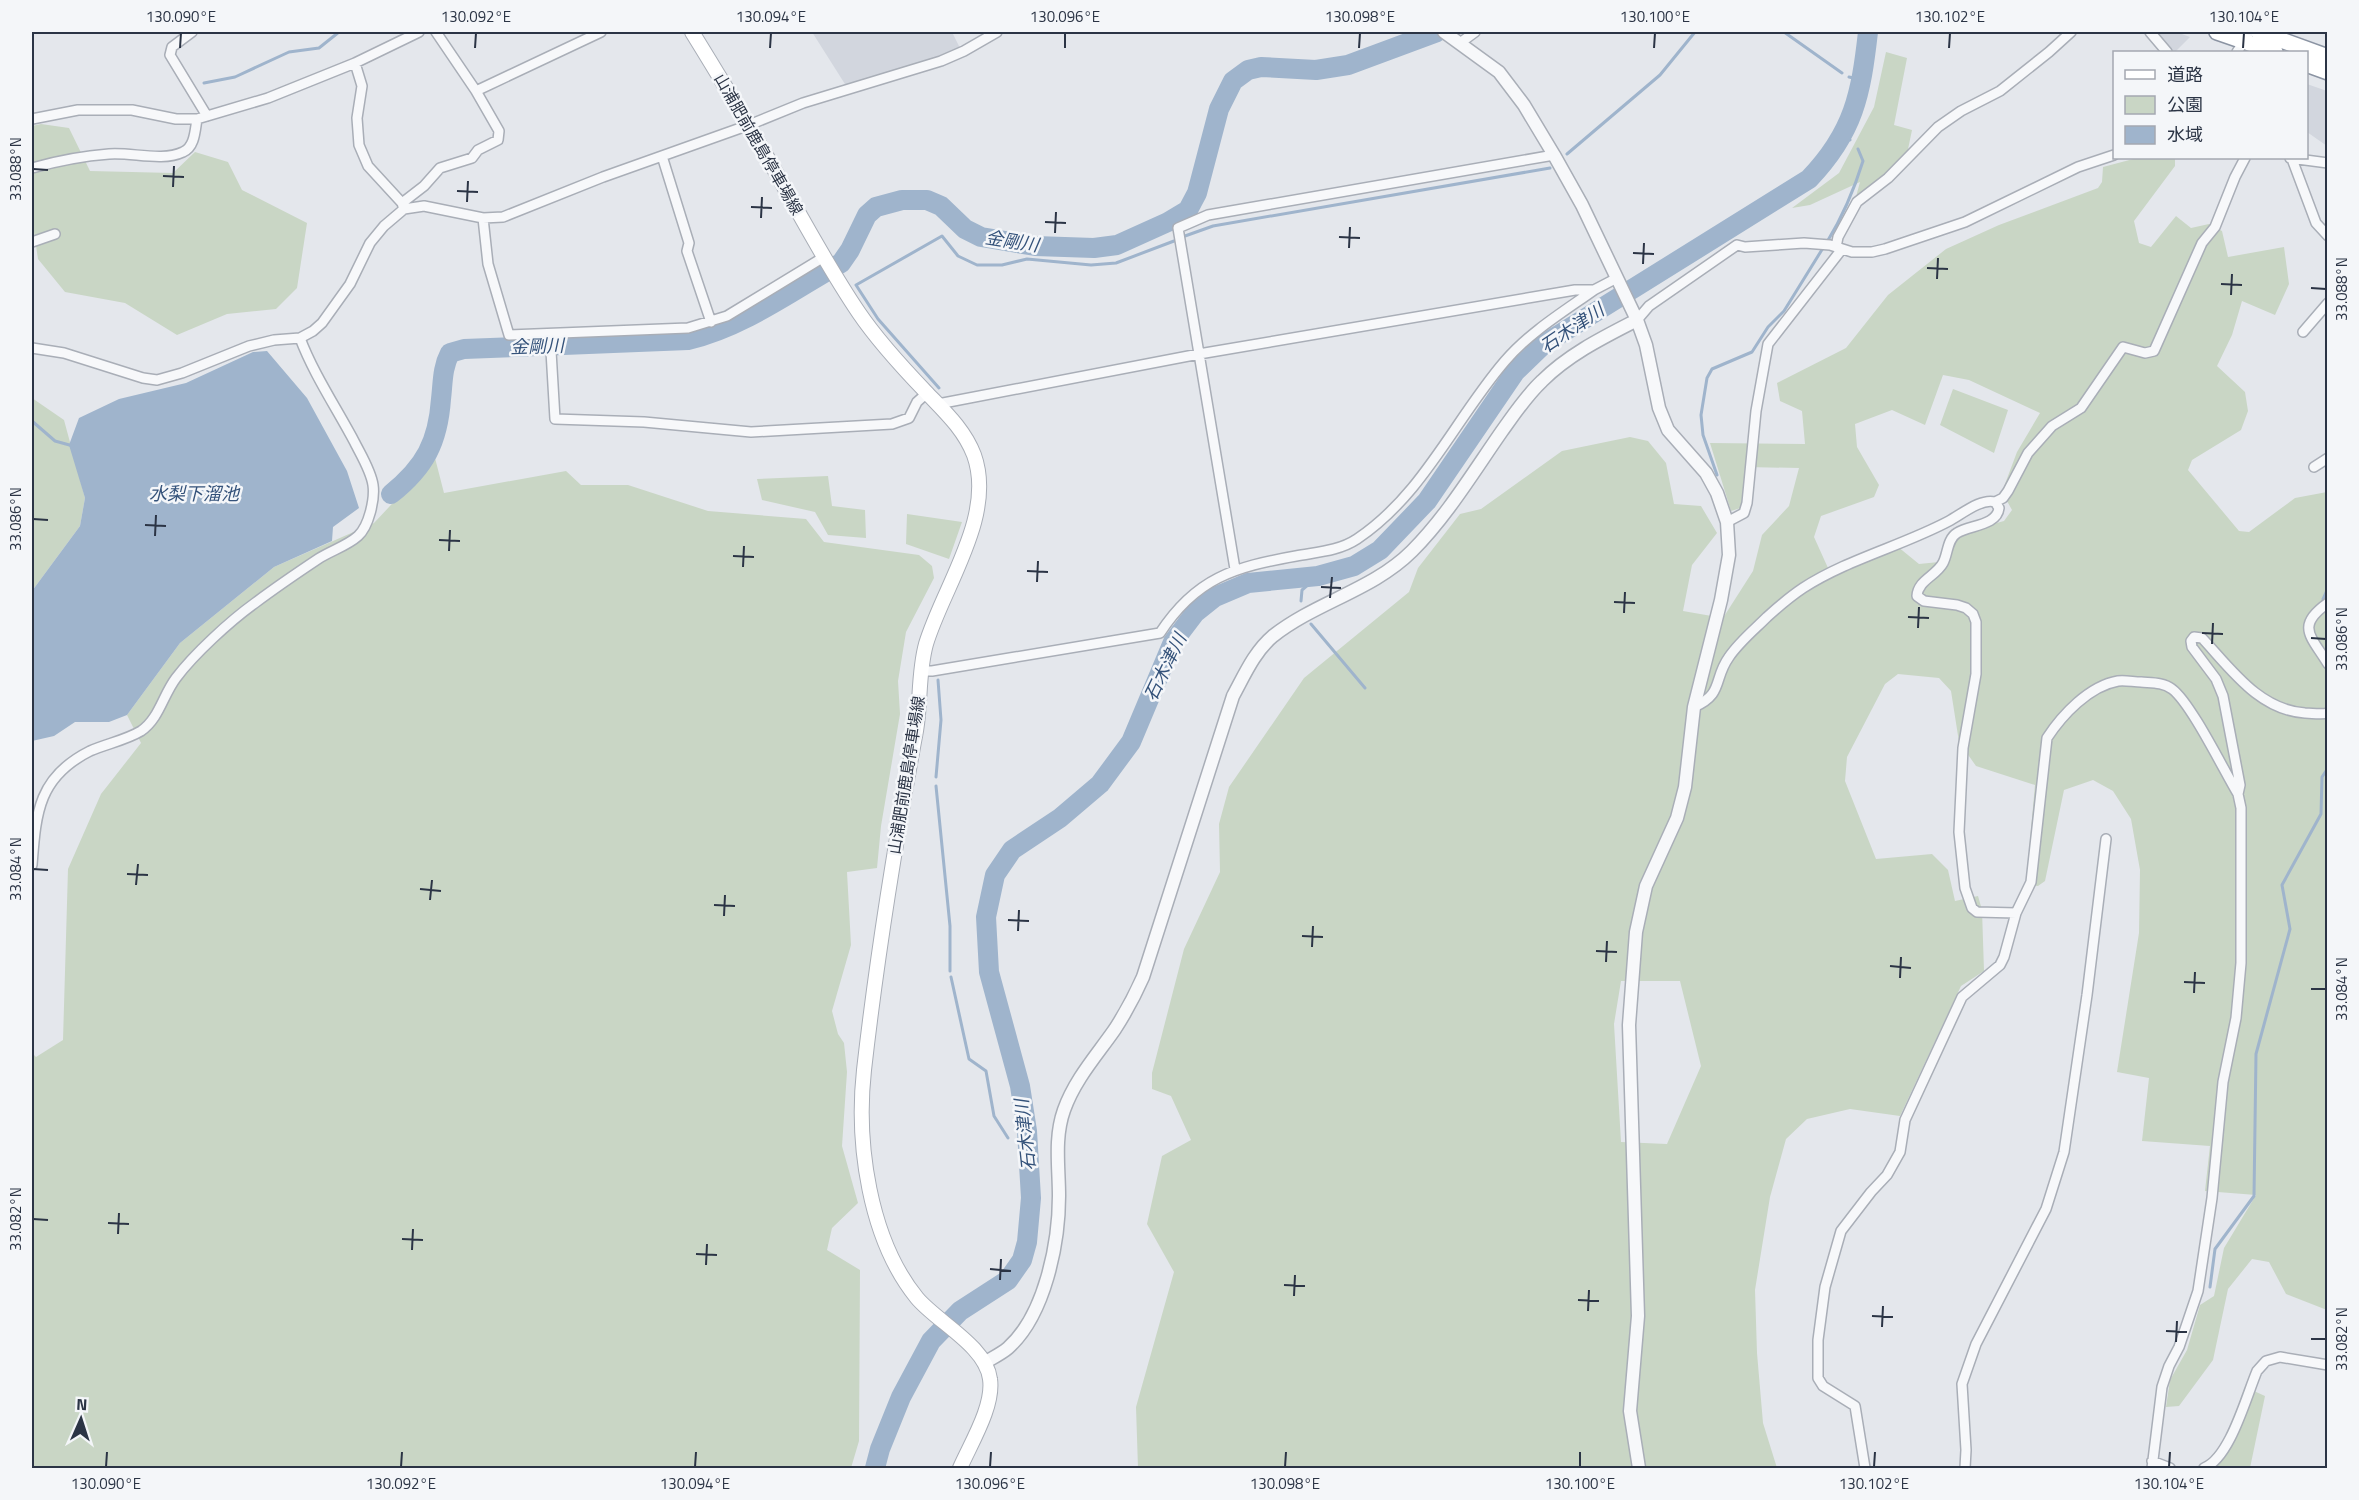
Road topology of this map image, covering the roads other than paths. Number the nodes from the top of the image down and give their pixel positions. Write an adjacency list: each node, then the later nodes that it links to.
1 (192, 32): 21 (street)
2 (418, 32): 17 (street)
3 (436, 32): 20 (street)
4 (601, 32): 20 (street)
5 (692, 32): 24 (main road, 山浦肥前鹿島停車場線)
6 (997, 32): 24 (street)
7 (1474, 32): 12 (street)
8 (2071, 32): 38 (street)
9 (2150, 32): 14 (street)
10 (2217, 32): 13 (highway)
11 (2259, 32): 16 (highway)
12 (1452, 38): 25 (street)
13 (2243, 42): 15 (highway)
14 (2166, 51)
15 (2272, 51)
16 (2328, 57)
17 (355, 63): 21 (street); 33 (street)
18 (2308, 64): 19 (highway)
19 (2328, 72)
20 (476, 91): 33 (street)
21 (207, 116): 23 (street)
22 (32, 119): 23 (street)
23 (197, 119): 32 (street)
24 (749, 125): 26 (street); 39 (main road, 山浦肥前鹿島停車場線)
25 (1554, 155): 40 (street); 49 (street)
26 (662, 156): 34 (street); 44 (street)
27 (2113, 156): 38 (street)
28 (2245, 159): 54 (street)
29 (2291, 159): 36 (street)
30 (2298, 159): 31 (street)
31 (2328, 163)
32 (32, 168)
33 (403, 206): 34 (street); 47 (street)
34 (483, 218): 46 (street)
35 (55, 234): 37 (street)
36 (2328, 236)
37 (32, 242)
38 (1836, 247): 43 (street); 55 (street)
39 (824, 257): 44 (street); 50 (main road, 山浦肥前鹿島停車場線)
40 (1617, 279): 41 (street); 43 (street)
41 (1594, 290): 49 (street); 56 (street)
42 (2328, 303): 45 (street)
43 (1637, 320): 55 (street); 66 (street)
44 (711, 322): 46 (street)
45 (2302, 332)
46 (550, 334): 50 (street)
47 (300, 338): 48 (street); 64 (street)
48 (32, 348)
49 (1199, 354): 51 (street); 56 (street)
50 (927, 393): 51 (main road, 山浦肥前鹿島停車場線)
51 (938, 404): 59 (main road, 山浦肥前鹿島停車場線)
52 (2328, 458): 53 (street)
53 (2314, 467)
54 (1995, 502): 60 (street); 65 (street)
55 (1727, 522): 60 (street)
56 (1235, 569): 59 (street)
57 (2324, 605): 58 (street)
58 (2328, 664)
59 (920, 671): 66 (main road, 山浦肥前鹿島停車場線)
60 (1694, 707): 70 (street)
61 (2328, 713): 62 (street)
62 (2238, 794): 65 (street); 68 (street)
63 (2106, 839): 72 (street)
64 (32, 865)
65 (2016, 912): 71 (street)
66 (984, 1363): 69 (main road)
67 (2328, 1365): 74 (street)
68 (2152, 1465): 73 (street)
69 (960, 1468)
70 (1639, 1468)
71 (1865, 1468)
72 (1965, 1468)
73 (2170, 1468)
74 (2205, 1468)

